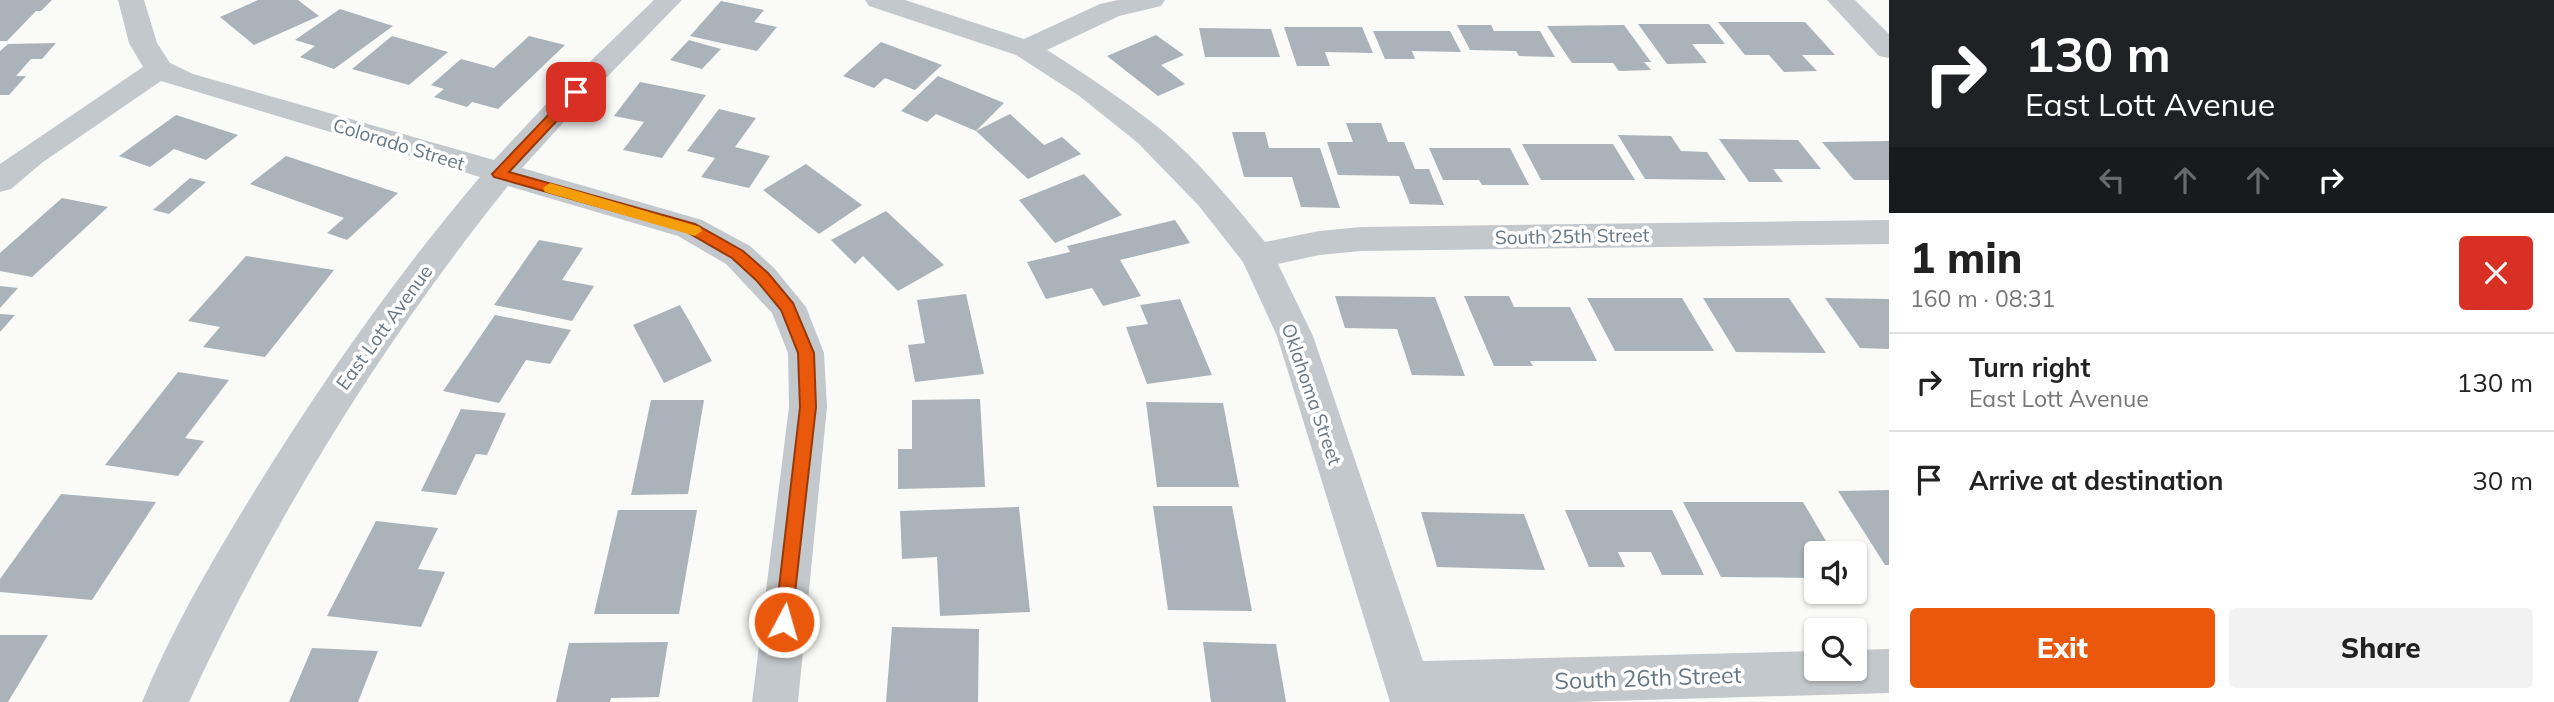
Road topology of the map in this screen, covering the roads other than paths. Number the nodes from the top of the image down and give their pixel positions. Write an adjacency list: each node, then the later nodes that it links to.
1 (131, 0): 8 (street)
2 (669, 0): 9 (street, East Lott Avenue)
3 (878, 0): 6 (street, Oklahoma Street)
4 (1152, 0): 6 (street)
5 (1840, 0): 7 (street)
6 (1027, 49): 12 (street, Oklahoma Street)
7 (1889, 50)
8 (159, 68): 9 (street, Colorado Street); 10 (street)
9 (499, 174): 15 (street, East Lott Avenue); 16 (street, Colorado Street)
10 (0, 181)
11 (1889, 232): 12 (street, South 25th Street)
12 (1256, 256): 14 (street, Oklahoma Street)
13 (1889, 671): 14 (street, South 26th Street)
14 (1410, 693)
15 (165, 702)
16 (775, 702)

